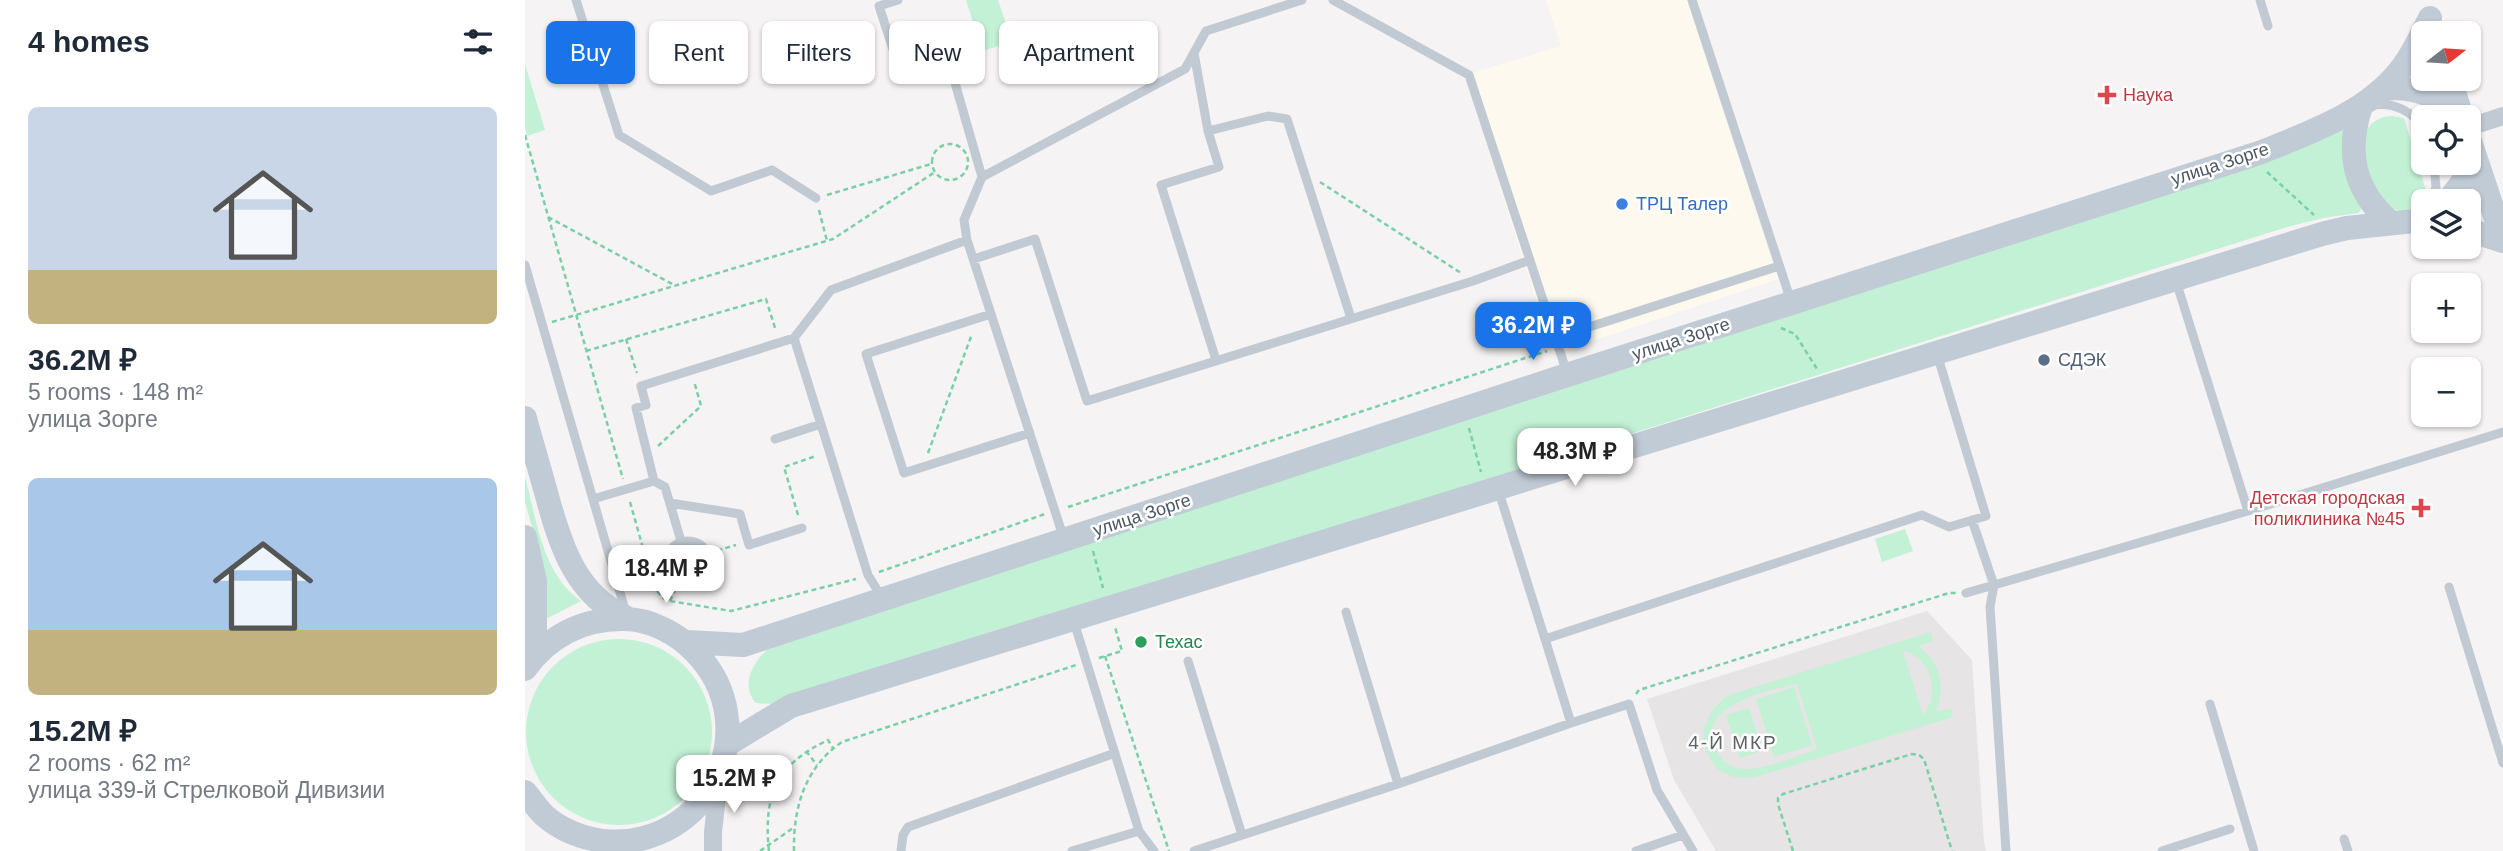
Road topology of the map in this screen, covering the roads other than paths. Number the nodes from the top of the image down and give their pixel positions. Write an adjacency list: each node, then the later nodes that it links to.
1 (576, 0): 20 (lane)
2 (898, 0): 19 (lane)
3 (1302, 0): 10 (lane)
4 (1333, 0): 7 (lane)
5 (1692, 0): 29 (lane)
6 (2260, 0): 9 (lane)
7 (1345, 3): 27 (lane)
8 (2430, 17): 11 (main road, улица Зорге)
9 (2268, 26)
10 (1194, 53): 17 (lane); 19 (lane)
11 (2384, 89): 12 (main road); 13 (main road, улица Зорге)
12 (2444, 105)
13 (2361, 107): 14 (lane); 22 (main road); 31 (main road, улица Зорге)
14 (2411, 115)
15 (2503, 117): 16 (street)
16 (2481, 118)
17 (1208, 131): 33 (lane); 37 (lane)
18 (2481, 173): 25 (main road)
19 (982, 177): 24 (lane)
20 (816, 198)
21 (2411, 216): 22 (main road)
22 (2390, 222): 30 (main road)
23 (2481, 234): 25 (main road)
24 (967, 240): 26 (lane); 34 (lane)
25 (2503, 240)
26 (974, 259): 32 (lane); 37 (lane)
27 (1531, 260): 33 (lane); 35 (lane)
28 (525, 265): 46 (lane)
29 (1779, 266): 31 (lane); 35 (lane)
30 (2176, 279): 36 (main road); 48 (lane)
31 (1782, 307): 38 (main road, улица Зорге)
32 (991, 314): 42 (lane); 42 (lane)
33 (1351, 318): 37 (lane)
34 (794, 338): 40 (lane); 44 (lane)
35 (1555, 338): 38 (lane)
36 (1936, 353): 45 (main road); 49 (lane)
37 (1216, 360)
38 (1567, 374): 52 (main road, улица Зорге)
39 (525, 418): 59 (main road)
40 (821, 424): 43 (lane); 57 (lane)
41 (2503, 432): 48 (lane)
42 (1030, 433): 52 (lane)
43 (775, 439)
44 (654, 481): 46 (lane); 47 (lane)
45 (1493, 490): 60 (main road); 61 (lane)
46 (593, 499): 59 (lane)
47 (670, 503): 50 (lane); 53 (lane)
48 (2248, 511): 54 (lane)
49 (1972, 520): 54 (lane); 61 (lane)
50 (802, 528)
51 (525, 537): 64 (main road)
52 (1064, 539): 57 (main road, улица Зорге)
53 (681, 541): 53 (lane)
54 (1994, 585): 56 (lane); 87 (lane)
55 (2449, 587): 69 (lane)
56 (1966, 593)
57 (884, 600): 62 (main road, улица Зорге)
58 (1346, 612): 71 (lane)
59 (627, 618): 62 (main road); 64 (main road)
60 (1073, 620): 67 (main road); 68 (lane)
61 (1545, 639): 66 (lane)
62 (686, 642): 67 (main road)
63 (1188, 661): 76 (lane)
64 (530, 662)
65 (2210, 704): 89 (lane)
66 (1571, 723): 71 (lane); 77 (lane)
67 (728, 744): 70 (main road)
68 (1115, 753): 75 (lane); 81 (lane)
69 (2503, 763)
70 (719, 776): 79 (main road); 80 (street)
71 (1398, 784): 76 (lane)
72 (525, 792): 73 (main road)
73 (535, 819): 79 (main road)
74 (2229, 829): 88 (lane)
75 (1139, 831): 82 (lane); 83 (lane)
76 (1242, 835): 84 (lane)
77 (1683, 835): 85 (lane); 86 (lane)
78 (2344, 839): 90 (lane)
79 (620, 847)
80 (713, 851)
81 (901, 851)
82 (1072, 851)
83 (1154, 851)
84 (1194, 851)
85 (1636, 851)
86 (1693, 851)
87 (2006, 851)
88 (2162, 851)
89 (2254, 851)
90 (2348, 851)

